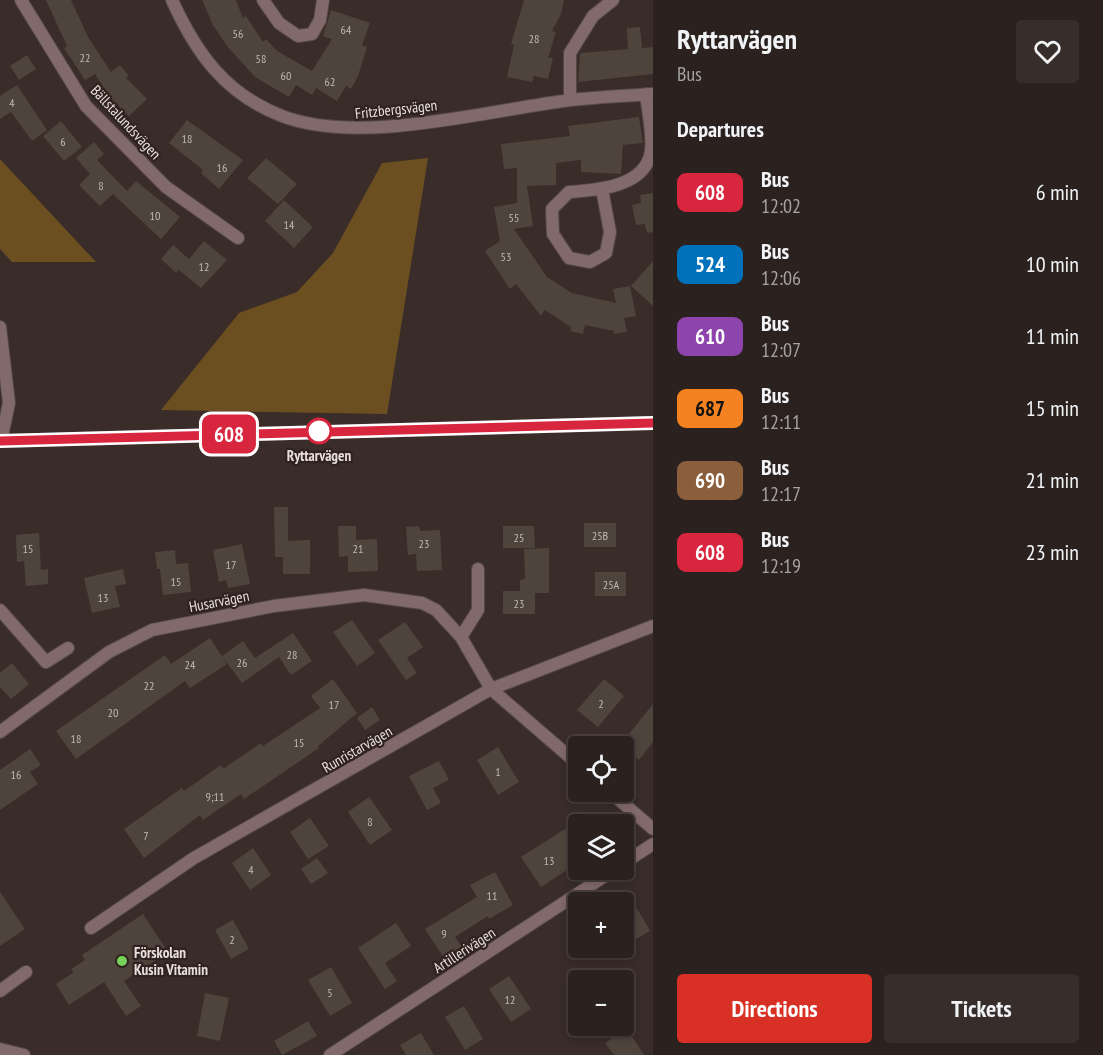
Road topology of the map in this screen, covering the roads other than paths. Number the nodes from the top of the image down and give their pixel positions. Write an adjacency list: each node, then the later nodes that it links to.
1 (21, 0): 9 (street, Bällstalundsvägen)
2 (172, 0): 7 (street, Fritzbergsvägen)
3 (263, 0): 4 (street)
4 (323, 0)
5 (613, 0): 7 (street)
6 (649, 94): 7 (street, Fritzbergsvägen); 8 (street, Fritzbergsvägen)
7 (570, 100)
8 (602, 189): 8 (street)
9 (238, 238)
10 (0, 327): 12 (street)
11 (653, 423): 12 (main road)
12 (1, 441)
13 (478, 569): 16 (street)
14 (0, 610): 17 (street)
15 (653, 626): 18 (street, Runristarvägen)
16 (461, 637): 18 (street, Husarvägen); 19 (street, Husarvägen)
17 (68, 648)
18 (491, 689): 20 (street, Husarvägen); 26 (street, Runristarvägen)
19 (0, 732)
20 (568, 756)
21 (622, 802): 22 (street)
22 (653, 829)
23 (653, 844): 24 (street)
24 (634, 856)
25 (599, 880): 31 (street, Artillerivägen)
26 (91, 928)
27 (26, 972): 28 (street)
28 (0, 991)
29 (0, 1048): 30 (street)
30 (24, 1055)
31 (330, 1055)

